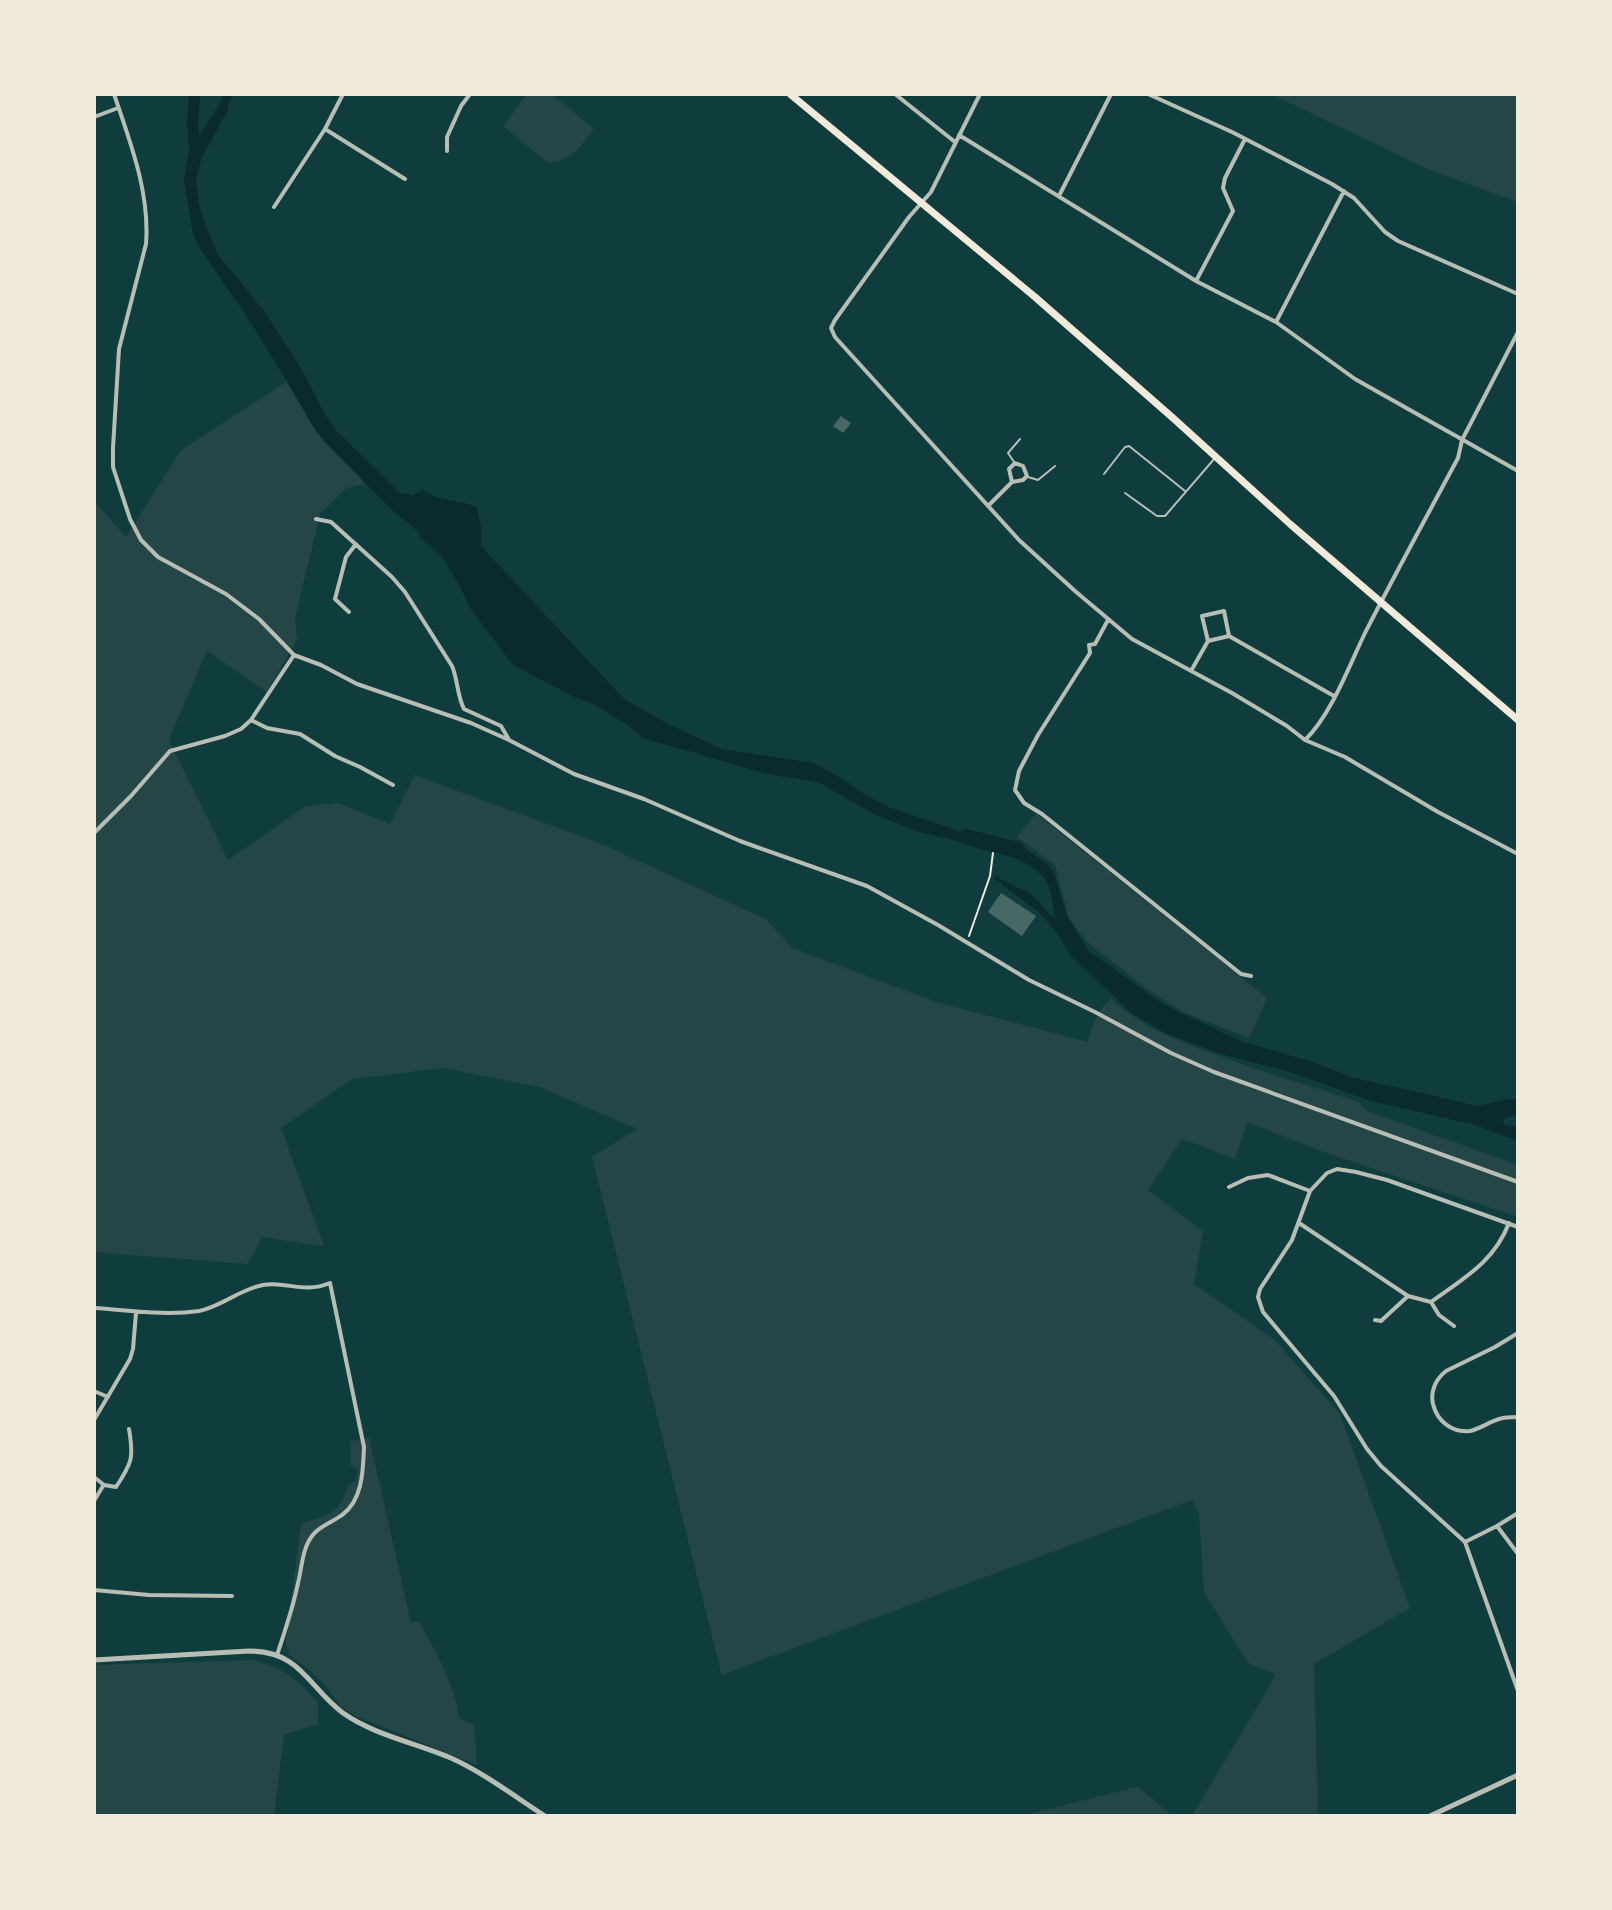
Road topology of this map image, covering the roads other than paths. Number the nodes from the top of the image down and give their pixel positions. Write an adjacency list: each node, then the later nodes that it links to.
1 (114, 94): 9 (street)
2 (343, 94): 11 (street)
3 (470, 94): 15 (street)
4 (790, 94): 19 (main road)
5 (895, 94): 14 (street)
6 (980, 94): 12 (street)
7 (1111, 94): 18 (street)
8 (1148, 94): 13 (street)
9 (118, 108): 10 (street); 44 (street)
10 (94, 117)
11 (325, 129): 16 (street); 20 (street)
12 (959, 135): 14 (street); 18 (street)
13 (1245, 139): 17 (street); 21 (street)
14 (955, 143): 19 (street)
15 (447, 151)
16 (405, 179)
17 (1344, 191): 22 (street); 23 (street)
18 (1059, 196): 21 (street)
19 (921, 204): 27 (main road); 36 (street)
20 (274, 207)
21 (1196, 281): 23 (street)
22 (1518, 294)
23 (1276, 322): 26 (street)
24 (1518, 332): 26 (street)
25 (1020, 439): 28 (lane)
26 (1462, 440): 30 (street); 39 (street)
27 (1216, 457): 34 (lane); 39 (main road)
28 (1015, 463): 32 (street); 33 (street)
29 (1055, 466): 32 (lane)
30 (1518, 471)
31 (1104, 474): 34 (lane)
32 (1027, 476): 33 (street)
33 (1012, 482): 36 (street)
34 (1186, 491): 35 (lane)
35 (1125, 493)
36 (988, 506): 41 (street)
37 (316, 519): 38 (street)
38 (356, 544): 40 (street); 49 (street)
39 (1381, 601): 46 (street); 48 (main road)
40 (349, 612)
41 (1108, 620): 45 (street); 54 (street)
42 (1229, 636): 43 (street); 43 (street); 46 (street)
43 (1208, 641): 45 (street)
44 (294, 655): 47 (street); 49 (street)
45 (1191, 671): 50 (street)
46 (1334, 696): 50 (street)
47 (251, 720): 51 (street); 52 (street)
48 (1518, 720)
49 (509, 740): 55 (street)
50 (1305, 740): 53 (street)
51 (393, 785)
52 (94, 833)
53 (1518, 854)
54 (1251, 976)
55 (1518, 1182)
56 (1229, 1187): 57 (street)
57 (1310, 1191): 58 (street); 59 (street)
58 (1299, 1223): 61 (street); 78 (street)
59 (1509, 1223): 60 (street); 62 (street)
60 (1518, 1227)
61 (1408, 1296): 62 (street); 65 (street)
62 (1431, 1302): 66 (street)
63 (94, 1308): 64 (street)
64 (136, 1313): 69 (street); 82 (street)
65 (1375, 1320)
66 (1454, 1326)
67 (1518, 1333): 70 (street)
68 (94, 1391): 69 (street)
69 (108, 1397): 71 (street)
70 (1518, 1417)
71 (94, 1420)
72 (129, 1429): 74 (street)
73 (94, 1477): 74 (street)
74 (104, 1485): 75 (street)
75 (94, 1501)
76 (1518, 1513): 77 (street)
77 (1497, 1526): 78 (street); 79 (street)
78 (1465, 1542): 84 (street)
79 (1518, 1554)
80 (94, 1590): 81 (street)
81 (232, 1596)
82 (277, 1655): 83 (street); 86 (street)
83 (94, 1660)
84 (1518, 1691)
85 (1518, 1775): 87 (street)
86 (545, 1816)
87 (1430, 1816)

